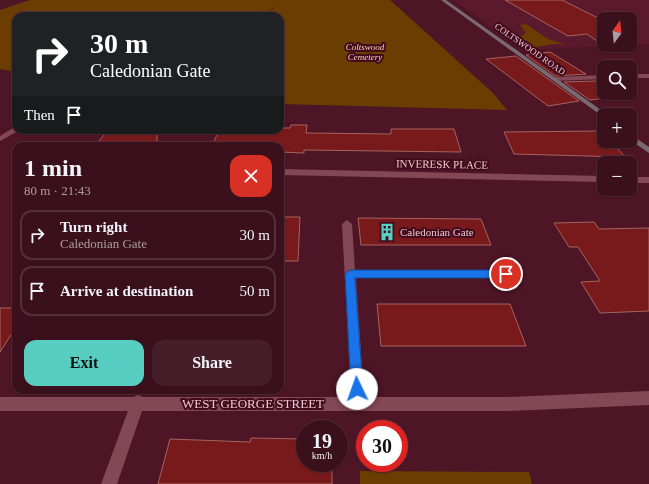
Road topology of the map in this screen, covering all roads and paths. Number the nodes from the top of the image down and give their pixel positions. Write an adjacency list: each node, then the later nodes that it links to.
1 (444, 0): 5 (main road, COLTSWOOD ROAD)
2 (637, 76): 3 (street)
3 (649, 76)
4 (597, 77): 5 (street)
5 (555, 80): 6 (main road, COLTSWOOD ROAD)
6 (597, 110)
7 (12, 132): 8 (street)
8 (1, 138)
9 (637, 142): 10 (main road)
10 (649, 152)
11 (284, 172): 12 (street, INVERESK PLACE)
12 (597, 179)
13 (637, 180): 14 (street)
14 (649, 180)
15 (347, 224): 16 (street)
16 (350, 274): 17 (street); 21 (street)
17 (506, 274)
18 (649, 398): 21 (street, WEST GEORGE STREET)
19 (138, 402): 20 (street, WEST GEORGE STREET); 21 (street, WEST GEORGE STREET); 22 (street)
20 (0, 404)
21 (358, 404)
22 (109, 484)

